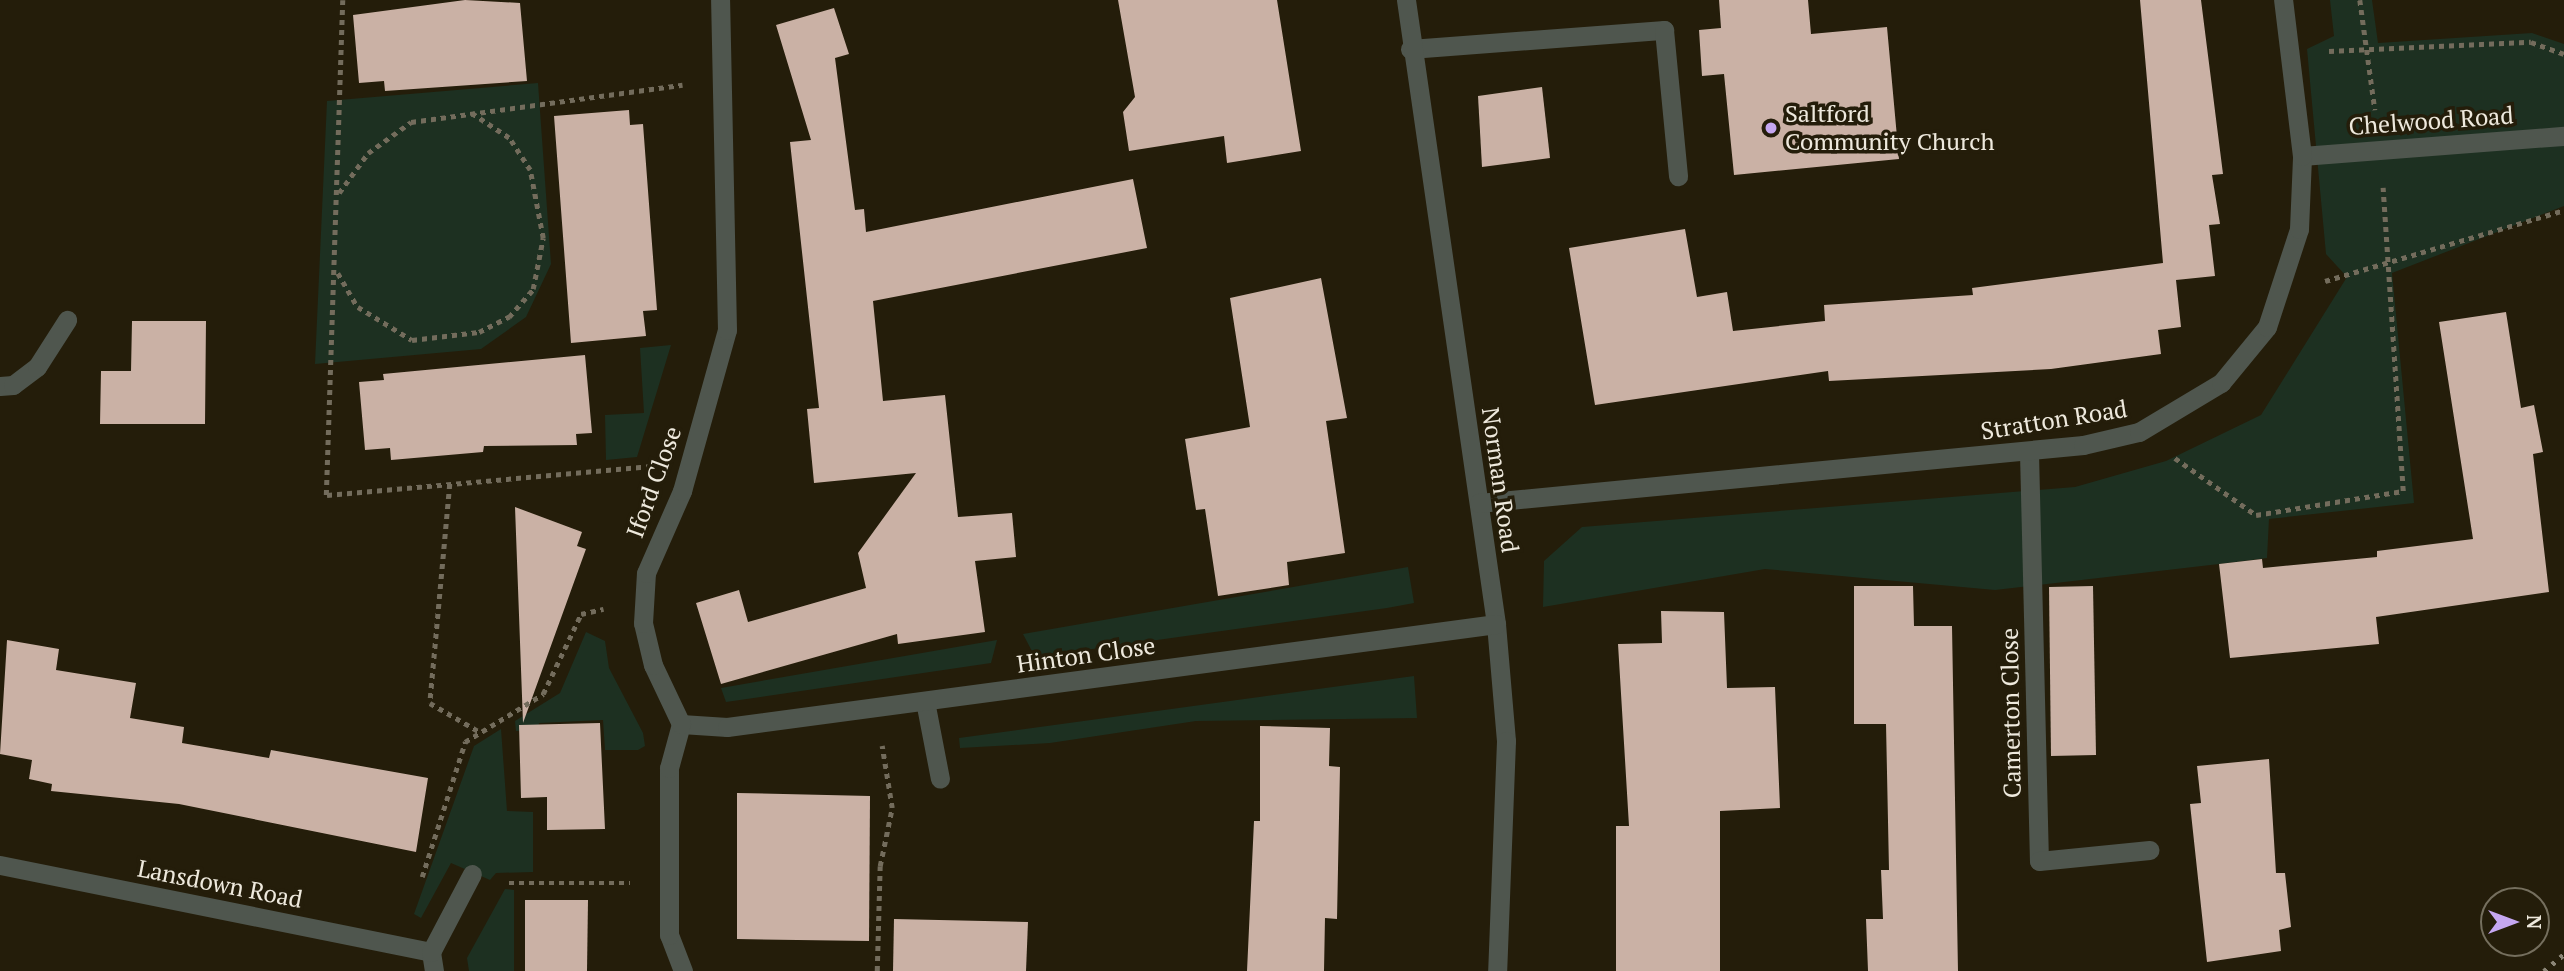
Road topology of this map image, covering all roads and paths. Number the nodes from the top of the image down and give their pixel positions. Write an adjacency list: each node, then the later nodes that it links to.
1 (343, 0): 16 (path)
2 (720, 0): 10 (street, Iford Close)
3 (1406, 0): 6 (street, Norman Road)
4 (2283, 0): 8 (street, Stratton Road)
5 (2360, 0): 7 (path)
6 (1410, 49): 15 (street); 27 (street, Norman Road)
7 (2366, 51): 8 (path); 9 (path); 13 (path)
8 (2290, 52): 14 (street, Stratton Road)
9 (2564, 54)
10 (724, 80): 11 (path); 25 (street, Iford Close)
11 (468, 111): 16 (path); 19 (path)
12 (2564, 136): 13 (street, Chelwood Road)
13 (2380, 150): 14 (street, Chelwood Road); 18 (path)
14 (2302, 156): 20 (street, Stratton Road)
15 (1678, 176)
16 (338, 193): 19 (path)
17 (2564, 210): 18 (path)
18 (2389, 266): 20 (path); 23 (path)
19 (336, 270): 26 (path)
20 (2284, 290): 23 (street, Stratton Road)
21 (67, 320): 22 (street)
22 (0, 386)
23 (2139, 432): 24 (street, Stratton Road)
24 (2029, 453): 27 (street, Stratton Road); 35 (street, Camerton Close)
25 (691, 463): 26 (path); 28 (street, Iford Close)
26 (450, 484): 33 (path)
27 (1479, 503): 29 (street, Norman Road)
28 (645, 599): 32 (street, Iford Close); 33 (path)
29 (1496, 624): 30 (street, Hinton Close); 44 (street, Norman Road)
30 (925, 701): 31 (street, Hinton Close); 34 (street)
31 (877, 707): 32 (street, Hinton Close); 43 (path)
32 (681, 724): 40 (street)
33 (481, 733): 38 (path)
34 (940, 779)
35 (2149, 850)
36 (0, 865): 41 (street, Lansdown Road)
37 (472, 874): 41 (street, Lansdown Road)
38 (420, 881)
39 (503, 883): 40 (path)
40 (669, 883): 42 (street)
41 (433, 961)
42 (683, 971)
43 (877, 971)
44 (1497, 971)

